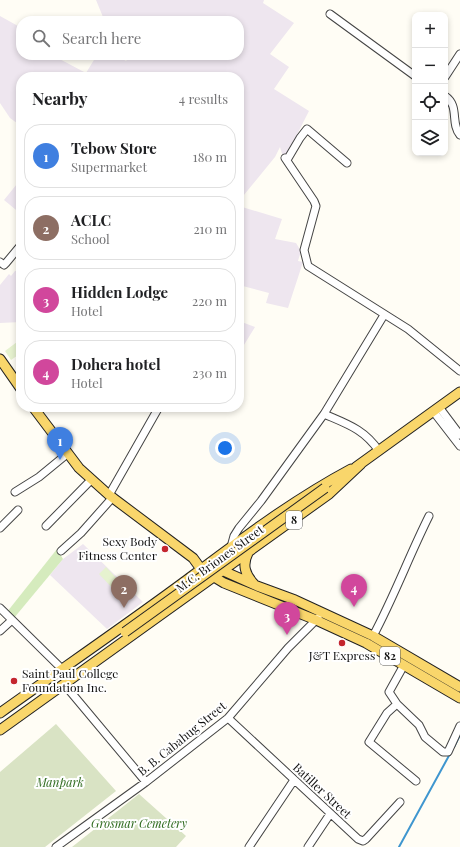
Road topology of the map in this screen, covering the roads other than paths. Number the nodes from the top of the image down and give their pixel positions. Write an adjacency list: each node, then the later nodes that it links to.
1 (330, 14): 4 (street)
2 (460, 54): 3 (street)
3 (448, 73)
4 (412, 74)
5 (448, 98): 6 (street)
6 (460, 135)
7 (347, 164): 10 (street)
8 (16, 251): 9 (street)
9 (0, 262)
10 (384, 315): 12 (street); 18 (street)
11 (0, 359): 13 (main road)
12 (460, 370)
13 (16, 382)
14 (460, 392): 15 (main road, M.C. Briones Street / 8)
15 (436, 409): 19 (street); 20 (street); 21 (main road, M.C. Briones Street / 8)
16 (37, 412): 22 (main road)
17 (156, 412): 26 (street)
18 (324, 414): 21 (street); 31 (street)
19 (460, 435)
20 (460, 446)
21 (379, 451): 23 (main road, M.C. Briones Street / 8)
22 (67, 454): 24 (main road); 25 (street)
23 (361, 464): 31 (main road, M.C. Briones Street / 8); 33 (main road, M.C. Briones Street / 8); 48 (main road, M.C. Briones Street / 8, bridge)
24 (91, 480): 26 (main road); 29 (street)
25 (15, 492)
26 (111, 496): 32 (street); 34 (main road)
27 (18, 510): 30 (street)
28 (429, 516): 49 (street)
29 (46, 526)
30 (0, 528)
31 (231, 546): 35 (main road, M.C. Briones Street / 8)
32 (61, 551)
33 (248, 553): 37 (main road, M.C. Briones Street / 8); 40 (main road)
34 (193, 558): 35 (main road); 36 (main road)
35 (210, 562): 36 (main road, M.C. Briones Street / 8); 37 (main road, 82)
36 (201, 569): 38 (main road, 82); 39 (main road, M.C. Briones Street / 8)
37 (223, 571): 38 (main road, M.C. Briones Street / 8); 40 (main road, 82)
38 (214, 578): 41 (main road, 82); 42 (main road, M.C. Briones Street / 8)
39 (187, 579): 42 (main road); 50 (main road, M.C. Briones Street / 8)
40 (257, 586): 44 (main road, 82)
41 (233, 587): 42 (main road); 46 (main road, 82)
42 (197, 590): 52 (main road, M.C. Briones Street / 8)
43 (0, 608): 45 (street)
44 (323, 613): 46 (street, B. B. Cabahug Street); 49 (main road, 82)
45 (12, 620): 47 (street); 53 (street)
46 (316, 620): 51 (main road, 82); 59 (street, B. B. Cabahug Street)
47 (0, 631)
48 (122, 635): 50 (main road, M.C. Briones Street / 8); 52 (main road, M.C. Briones Street / 8)
49 (373, 636): 55 (main road, 82)
50 (81, 656): 53 (main road, M.C. Briones Street / 8)
51 (404, 665): 56 (main road, 82); 57 (street)
52 (87, 667): 54 (main road, M.C. Briones Street / 8)
53 (62, 669): 58 (main road, M.C. Briones Street / 8)
54 (64, 684): 61 (main road, M.C. Briones Street / 8); 64 (street)
55 (460, 687)
56 (460, 698)
57 (397, 704): 60 (street); 63 (street)
58 (0, 713)
59 (228, 718): 62 (street, Batiller Street); 64 (street, B. B. Cabahug Street)
60 (460, 726)
61 (0, 730)
62 (294, 780): 66 (street, Batiller Street); 68 (street)
63 (416, 781)
64 (146, 782): 67 (street, B. B. Cabahug Street)
65 (400, 802): 66 (street, Batiller Street)
66 (330, 814): 69 (street)
67 (56, 847)
68 (249, 847)
69 (308, 847)

